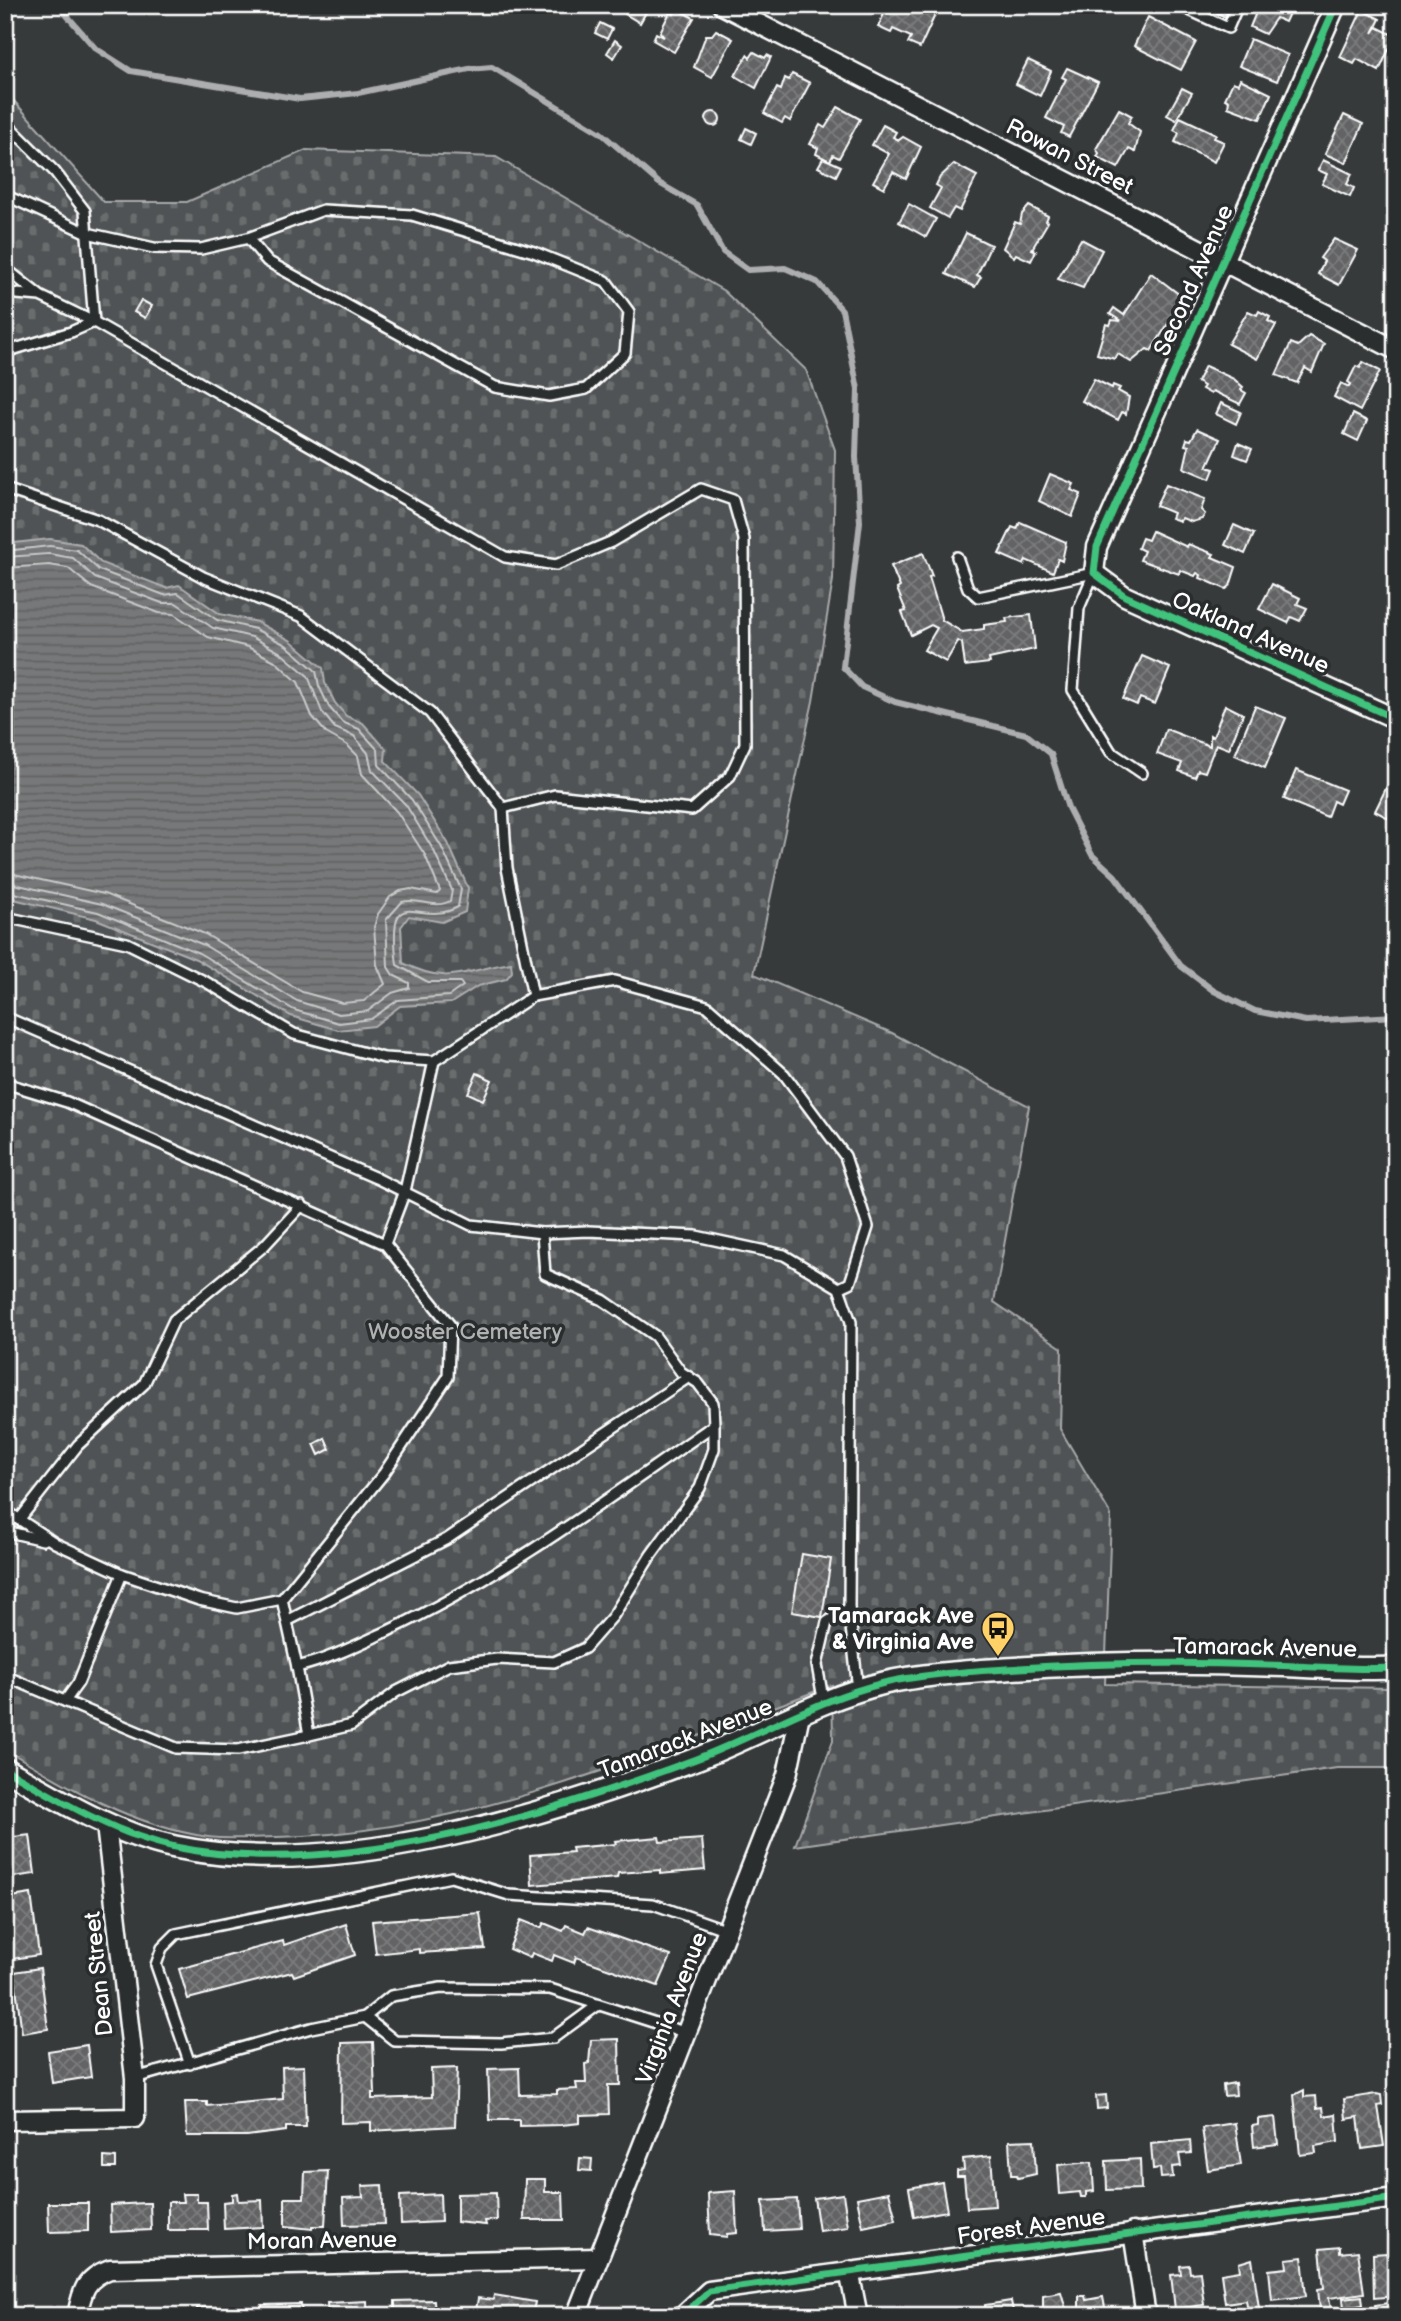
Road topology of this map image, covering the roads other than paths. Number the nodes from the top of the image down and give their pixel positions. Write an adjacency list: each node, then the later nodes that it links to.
1 (722, 5): 9 (street, Rowan Street)
2 (1178, 5): 3 (lane)
3 (1238, 5)
4 (1336, 5): 9 (street, Second Avenue)
5 (5, 122): 7 (lane)
6 (5, 195): 7 (lane)
7 (87, 233): 8 (lane); 13 (lane)
8 (248, 238): 8 (lane)
9 (1221, 261): 14 (street, Rowan Street); 18 (street, Second Avenue)
10 (5, 268): 12 (lane)
11 (5, 293): 12 (lane)
12 (40, 296): 13 (lane)
13 (94, 322): 15 (lane); 21 (lane)
14 (1396, 349)
15 (5, 352)
16 (5, 489): 21 (lane)
17 (957, 557): 18 (lane)
18 (1094, 573): 19 (street, Oakland Avenue); 20 (lane)
19 (1396, 719)
20 (1142, 773)
21 (503, 808): 23 (lane)
22 (5, 917): 25 (lane)
23 (533, 996): 25 (lane); 31 (lane)
24 (5, 1017): 27 (lane)
25 (434, 1061): 27 (lane)
26 (5, 1083): 28 (lane)
27 (405, 1191): 29 (lane); 30 (lane)
28 (302, 1205): 30 (lane); 35 (lane)
29 (542, 1233): 31 (lane); 32 (lane)
30 (385, 1244): 39 (lane)
31 (839, 1288): 40 (lane)
32 (689, 1377): 33 (lane); 41 (lane)
33 (714, 1424): 42 (lane); 49 (lane)
34 (5, 1510): 35 (lane)
35 (19, 1520): 37 (lane)
36 (5, 1531): 37 (lane)
37 (55, 1543): 38 (lane)
38 (122, 1573): 39 (lane); 46 (lane)
39 (282, 1598): 41 (lane)
40 (849, 1608): 45 (lane); 47 (lane)
41 (287, 1621): 42 (lane)
42 (297, 1667): 49 (lane)
43 (1396, 1668): 45 (street, Tamarack Avenue)
44 (5, 1676): 46 (lane)
45 (858, 1692): 47 (street, Tamarack Avenue)
46 (65, 1701): 49 (lane)
47 (824, 1704): 48 (street, Tamarack Avenue)
48 (800, 1714): 51 (street, Tamarack Avenue); 52 (street, Virginia Avenue)
49 (309, 1735)
50 (5, 1769): 51 (street, Tamarack Avenue)
51 (106, 1825): 57 (street, Dean Street)
52 (727, 1930): 55 (street, Virginia Avenue); 56 (lane)
53 (598, 2004): 54 (lane); 54 (lane); 55 (lane)
54 (365, 2017): 56 (lane)
55 (688, 2033): 61 (street, Virginia Avenue)
56 (190, 2064): 57 (lane)
57 (135, 2078): 58 (street, Dean Street)
58 (5, 2120)
59 (1396, 2198): 60 (street, Forest Avenue)
60 (1133, 2232): 62 (street, Forest Avenue); 67 (street)
61 (598, 2258): 63 (street, Moran Avenue); 64 (street, Virginia Avenue)
62 (849, 2271): 65 (street, Forest Avenue); 66 (street)
63 (77, 2316)
64 (576, 2316)
65 (682, 2316)
66 (858, 2316)
67 (1146, 2316)

